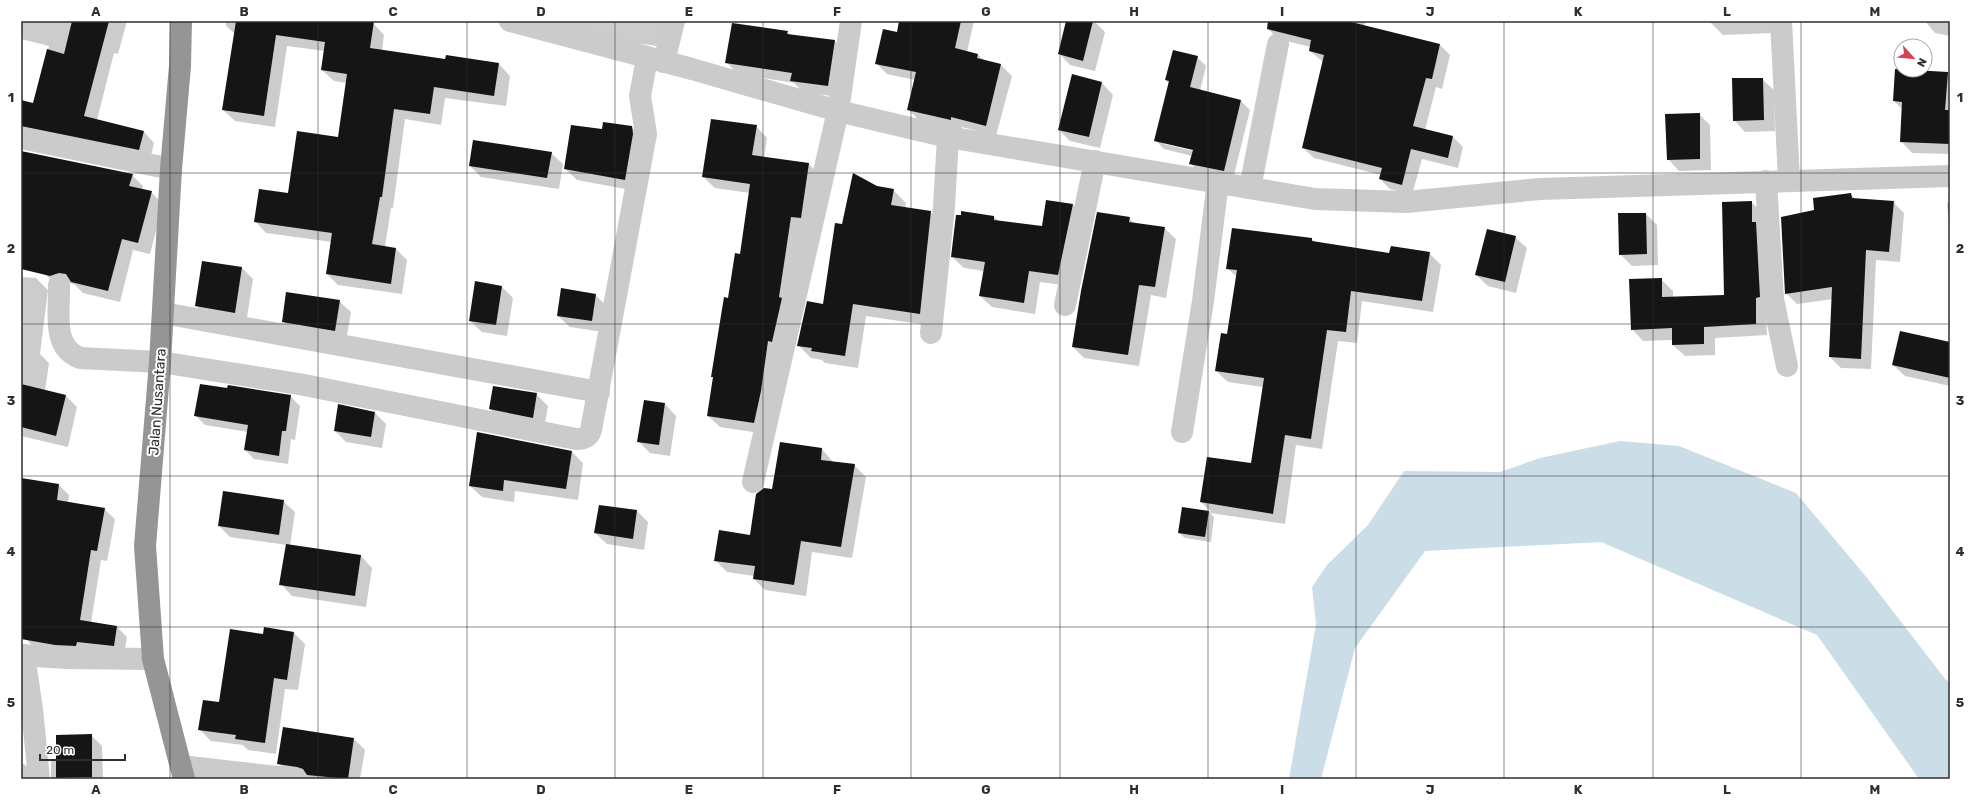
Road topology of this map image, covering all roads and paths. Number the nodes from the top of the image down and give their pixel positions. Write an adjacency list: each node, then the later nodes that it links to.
1 (181, 21): 12 (highway, Jalan Nusantara)
2 (510, 21): 7 (street)
3 (674, 21): 7 (street)
4 (851, 21): 8 (street)
5 (1781, 21): 14 (street)
6 (1278, 44): 17 (street)
7 (656, 60): 8 (street); 24 (street)
8 (838, 111): 9 (street); 26 (street)
9 (948, 136): 11 (street); 21 (street)
10 (21, 138): 12 (street)
11 (1095, 162): 16 (street); 19 (street)
12 (171, 169): 20 (highway, Jalan Nusantara)
13 (1950, 176): 14 (street)
14 (1789, 180): 15 (street)
15 (1766, 181): 17 (street); 23 (street)
16 (1218, 182): 17 (street); 25 (street)
17 (1250, 188)
18 (59, 285): 22 (street)
19 (1065, 305)
20 (163, 313): 22 (highway, Jalan Nusantara); 24 (street)
21 (931, 333)
22 (160, 362): 24 (street); 28 (highway, Jalan Nusantara)
23 (1787, 366)
24 (599, 392)
25 (1182, 432)
26 (753, 482)
27 (22, 655): 28 (street); 30 (street)
28 (152, 659): 29 (highway, Jalan Nusantara)
29 (182, 772): 31 (street)
30 (39, 779)
31 (295, 779)

